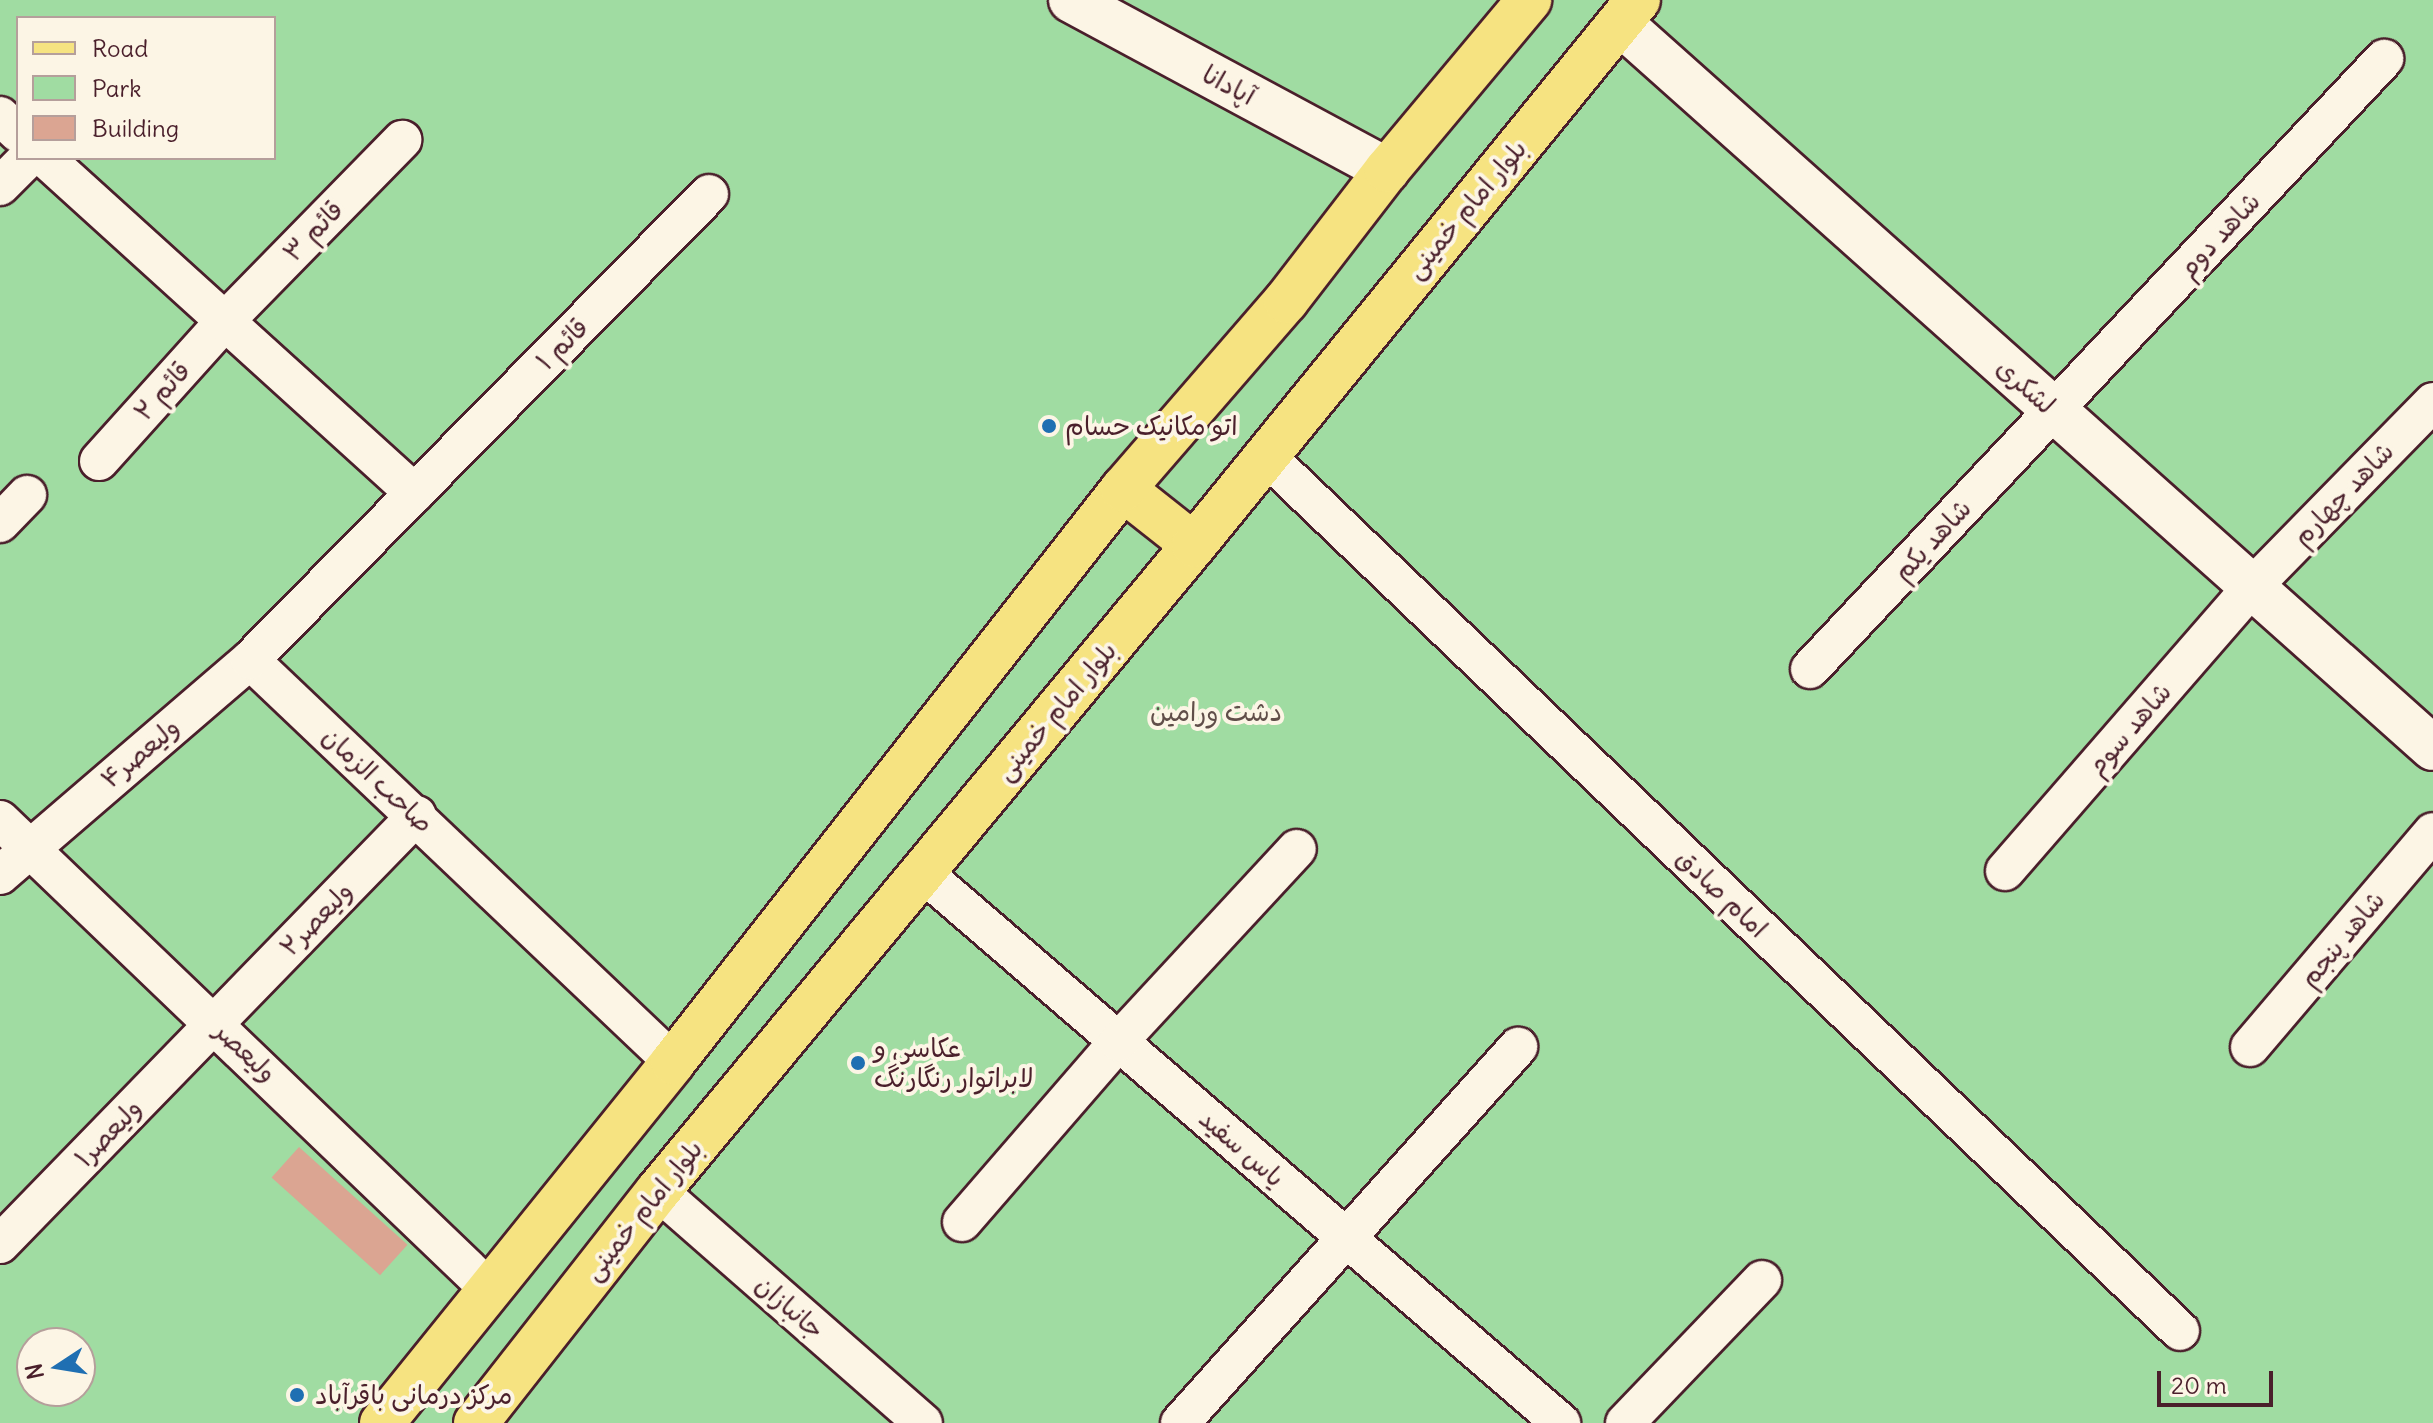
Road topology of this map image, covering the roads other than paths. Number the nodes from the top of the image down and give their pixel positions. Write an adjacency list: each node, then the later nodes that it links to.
1 (1071, 0): 10 (street, آپادانا)
2 (1529, 0): 10 (main road)
3 (1629, 12): 15 (street, لشکری); 16 (main road, بلوار امام خمینی)
4 (2384, 59): 15 (street, شاهد دوم)
5 (0, 116): 6 (street)
6 (16, 131)
7 (402, 140): 13 (street, قائم ۳)
8 (26, 160): 11 (street)
9 (47, 160): 13 (street)
10 (1387, 170): 18 (main road)
11 (0, 186)
12 (709, 194): 19 (street, قائم ۱)
13 (224, 322): 17 (street, قائم ۲); 19 (street)
14 (2433, 402): 23 (street, شاهد چهارم)
15 (2054, 411): 23 (street, لشکری); 25 (street, شاهد یکم)
16 (1264, 454): 22 (main road, بلوار امام خمینی); 46 (street, امام صادق)
17 (99, 461)
18 (1123, 489): 22 (main road); 39 (main road)
19 (415, 493): 24 (street)
20 (27, 495): 21 (street)
21 (0, 523)
22 (1194, 545): 33 (main road, بلوار امام خمینی)
23 (2252, 587): 26 (street, لشکری); 32 (street, شاهد سوم)
24 (250, 660): 27 (street, صاحب الزمان); 30 (street, ولیعصر۴)
25 (1810, 669)
26 (2433, 748)
27 (417, 815): 35 (street, ولیعصر۲); 39 (street, صاحب الزمان)
28 (0, 820): 30 (street, ولیعصر)
29 (2433, 832): 38 (street, شاهد پنجم)
30 (30, 845): 34 (street, ولیعصر۴); 35 (street, ولیعصر)
31 (1297, 849): 36 (street)
32 (2005, 871)
33 (922, 872): 36 (street, یاس سفید); 40 (main road, بلوار امام خمینی)
34 (0, 875)
35 (215, 1022): 43 (street, ولیعصر۱); 45 (street, ولیعصر)
36 (1118, 1042): 41 (street); 42 (street, یاس سفید)
37 (1518, 1047): 42 (street)
38 (2250, 1047)
39 (673, 1062): 45 (main road)
40 (658, 1191): 48 (main road, بلوار امام خمینی); 49 (street, جانبازان)
41 (962, 1222)
42 (1346, 1238): 50 (street); 51 (street, یاس سفید)
43 (0, 1244)
44 (1762, 1280): 52 (street)
45 (488, 1288): 47 (main road)
46 (2180, 1331)
47 (382, 1423)
48 (476, 1423)
49 (923, 1423)
50 (1180, 1423)
51 (1561, 1423)
52 (1625, 1423)

